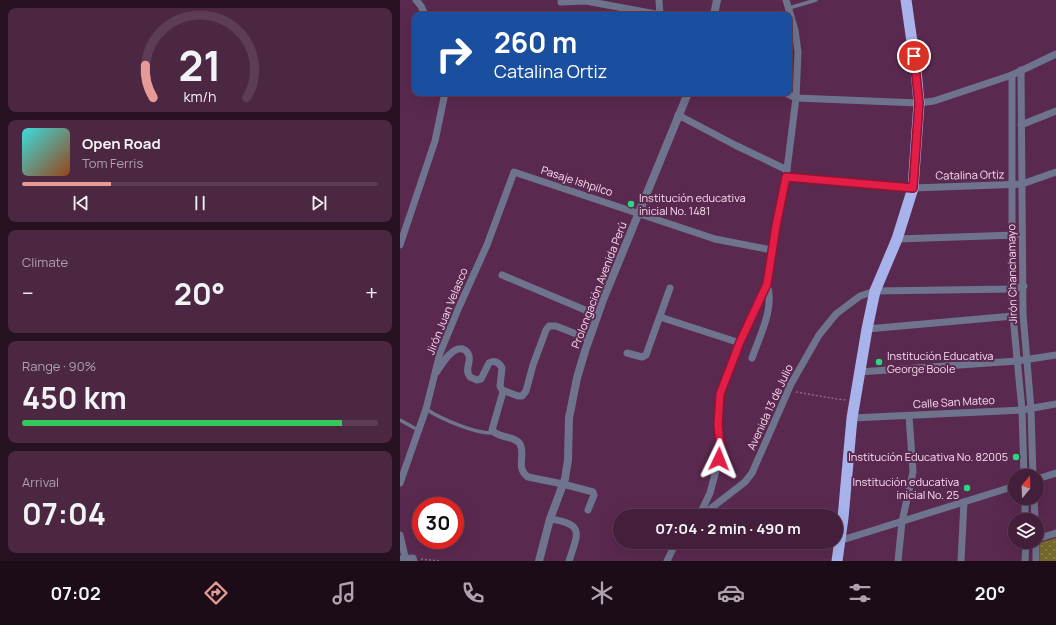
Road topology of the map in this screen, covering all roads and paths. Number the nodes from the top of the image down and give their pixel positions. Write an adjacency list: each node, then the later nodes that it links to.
1 (416, 0): 9 (street)
2 (659, 0): 11 (street)
3 (717, 0): 12 (street)
4 (786, 0): 8 (street)
5 (816, 0): 8 (lane)
6 (906, 0): 22 (highway)
7 (561, 2): 10 (street)
8 (789, 8): 13 (street)
9 (424, 12)
10 (645, 12)
11 (661, 12)
12 (715, 12)
13 (790, 12)
14 (792, 19): 21 (street)
15 (1056, 54): 16 (street)
16 (1022, 70): 17 (street); 25 (street, Jirón Chanchamayo)
17 (1012, 75): 22 (street); 30 (street, Jirón Chanchamayo)
18 (444, 96): 36 (street)
19 (687, 96): 24 (street, Prolongación Avenida Perú)
20 (792, 96): 21 (street)
21 (796, 98): 22 (street); 28 (street)
22 (919, 103): 31 (highway)
23 (1056, 110): 25 (street)
24 (678, 115): 28 (street); 32 (street, Prolongación Avenida Perú)
25 (1021, 126): 29 (street, Jirón Chanchamayo)
26 (514, 172): 32 (street, Pasaje Ishpilco); 56 (street, Jirón Juan Velasco)
27 (1056, 172): 29 (street, Catalina Ortiz)
28 (787, 173): 31 (street, Catalina Ortiz); 37 (street)
29 (1022, 184): 30 (street, Catalina Ortiz); 34 (street, Jirón Chanchamayo)
30 (1012, 185): 31 (street, Catalina Ortiz); 33 (street, Jirón Chanchamayo)
31 (913, 188): 35 (highway)
32 (639, 213): 37 (street, Pasaje Ishpilco); 44 (street, Prolongación Avenida Perú)
33 (1012, 235): 34 (street); 35 (street); 42 (street, Jirón Chanchamayo)
34 (1022, 235): 40 (street, Jirón Chanchamayo)
35 (897, 239): 43 (highway)
36 (400, 245)
37 (772, 250): 39 (street)
38 (502, 275): 44 (street)
39 (767, 284): 49 (street); 52 (street)
40 (1024, 286): 42 (street); 53 (street, Jirón Chanchamayo)
41 (670, 288): 46 (street)
42 (1012, 289): 43 (street); 45 (street, Jirón Chanchamayo)
43 (875, 291): 47 (highway); 57 (street, Avenida 13 de Julio)
44 (597, 315): 48 (street, Prolongación Avenida Perú)
45 (1013, 316): 47 (street); 54 (street, Jirón Chanchamayo)
46 (660, 317): 49 (street); 50 (street)
47 (867, 330): 55 (highway)
48 (589, 339): 58 (street); 74 (street, Prolongación Avenida Perú)
49 (740, 342): 77 (street)
50 (627, 353)
51 (1056, 355): 53 (street)
52 (752, 358)
53 (1027, 360): 54 (street); 61 (street, Jirón Chanchamayo)
54 (1017, 361): 55 (street); 63 (street, Jirón Chanchamayo)
55 (859, 372): 59 (highway)
56 (435, 375): 58 (street); 62 (street, Jirón Juan Velasco)
57 (788, 390): 59 (path); 78 (street, Avenida 13 de Julio)
58 (503, 392): 68 (street)
59 (855, 400): 65 (highway)
60 (1056, 404): 61 (street, Calle San Mateo)
61 (1031, 408): 63 (street, Calle San Mateo); 70 (street, Jirón Chanchamayo)
62 (426, 409): 67 (street, Jirón Juan Velasco); 68 (lane)
63 (1022, 410): 64 (street, Calle San Mateo); 69 (street, Jirón Chanchamayo)
64 (909, 416): 65 (street, Calle San Mateo); 82 (street)
65 (852, 418): 80 (highway)
66 (400, 420): 67 (lane)
67 (419, 431): 73 (street, Jirón Juan Velasco)
68 (494, 432): 74 (street)
69 (1024, 469)
70 (1033, 469)
71 (1056, 473): 72 (street)
72 (1044, 477)
73 (400, 483)
74 (563, 484): 79 (street); 81 (street, Prolongación Avenida Perú)
75 (1008, 488): 76 (street)
76 (964, 502): 82 (street); 98 (street)
77 (703, 509)
78 (709, 509)
79 (588, 510)
80 (843, 518)
81 (550, 519): 93 (street, Prolongación Avenida Perú); 94 (street)
82 (902, 522): 86 (street); 97 (street)
83 (1056, 533): 85 (street)
84 (400, 535): 91 (street)
85 (1044, 538)
86 (843, 541)
87 (673, 549): 95 (street)
88 (838, 549): 96 (highway)
89 (1026, 549): 99 (street)
90 (1036, 549): 100 (street)
91 (408, 559): 92 (path)
92 (439, 561)
93 (539, 561)
94 (569, 561)
95 (667, 561)
96 (837, 561)
97 (898, 561)
98 (961, 561)
99 (1025, 561)
100 (1036, 561)

